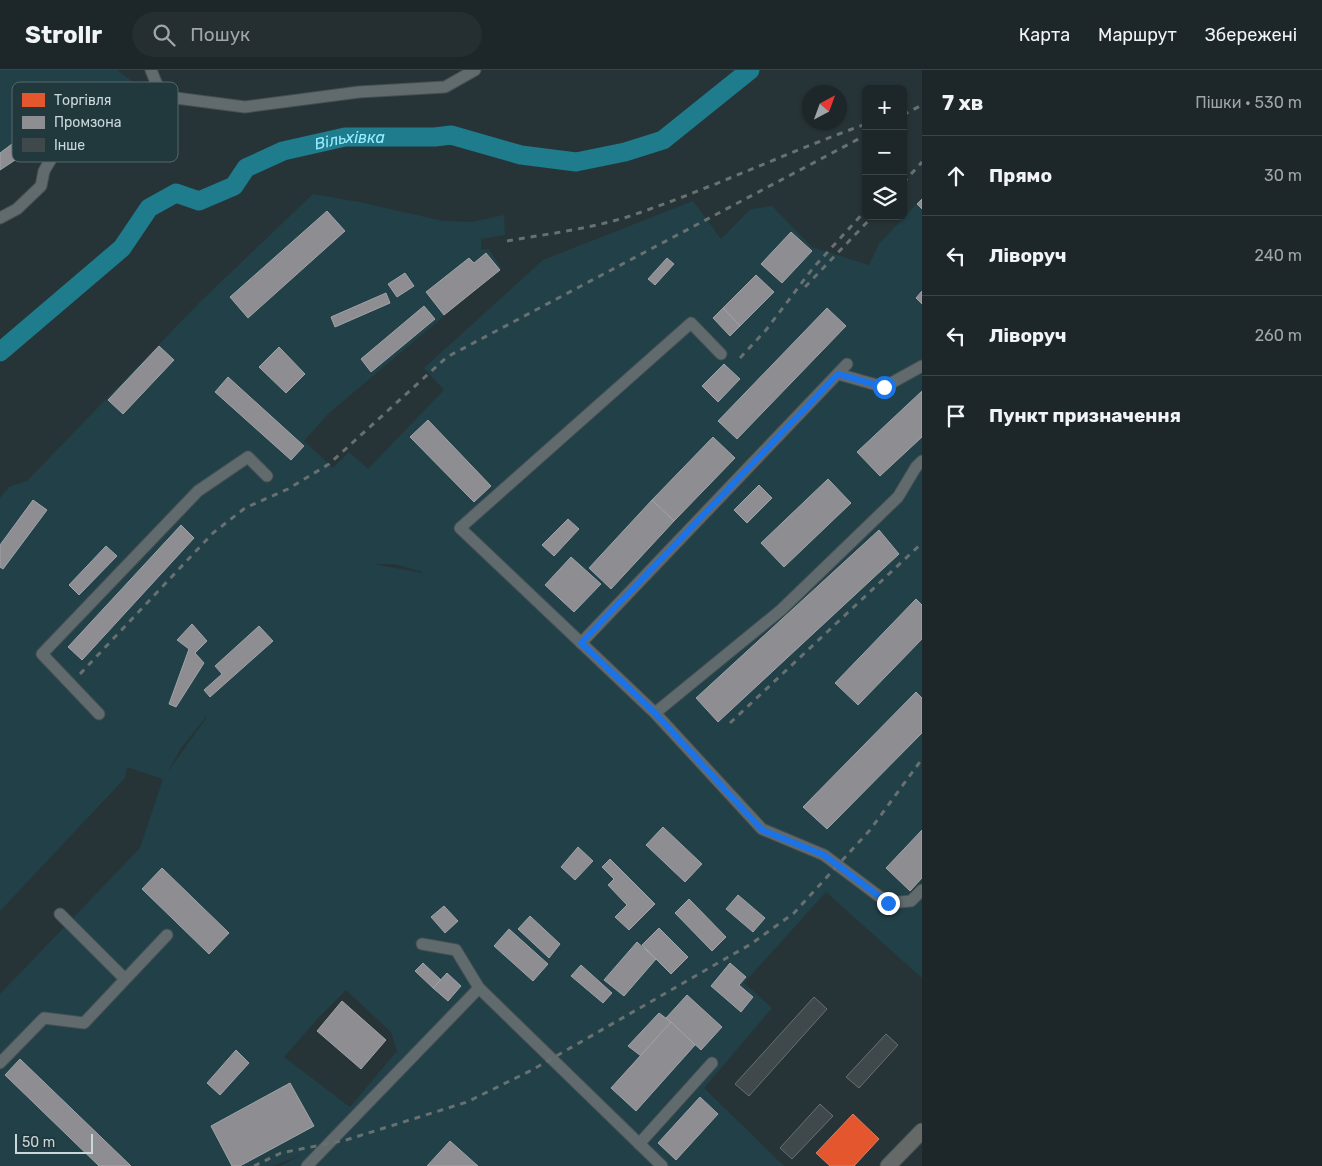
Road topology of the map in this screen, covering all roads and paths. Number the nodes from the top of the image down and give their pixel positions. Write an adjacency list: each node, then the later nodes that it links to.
1 (151, 70): 3 (street)
2 (475, 70): 4 (street)
3 (156, 82)
4 (178, 98)
5 (49, 162): 6 (street)
6 (0, 218)
7 (721, 354): 13 (street)
8 (847, 364): 10 (street)
9 (922, 366): 10 (street)
10 (838, 374): 13 (street)
11 (922, 461): 14 (street)
12 (267, 476): 15 (street)
13 (581, 643): 14 (street)
14 (655, 713): 16 (street)
15 (99, 714)
16 (922, 890)
17 (60, 914): 20 (street)
18 (167, 935): 20 (street)
19 (422, 944): 21 (street)
20 (125, 979): 23 (street)
21 (479, 988): 25 (street); 26 (street)
22 (712, 1062): 25 (street)
23 (0, 1063)
24 (922, 1131): 28 (main road)
25 (639, 1144): 27 (street)
26 (307, 1166)
27 (662, 1166)
28 (888, 1166)

